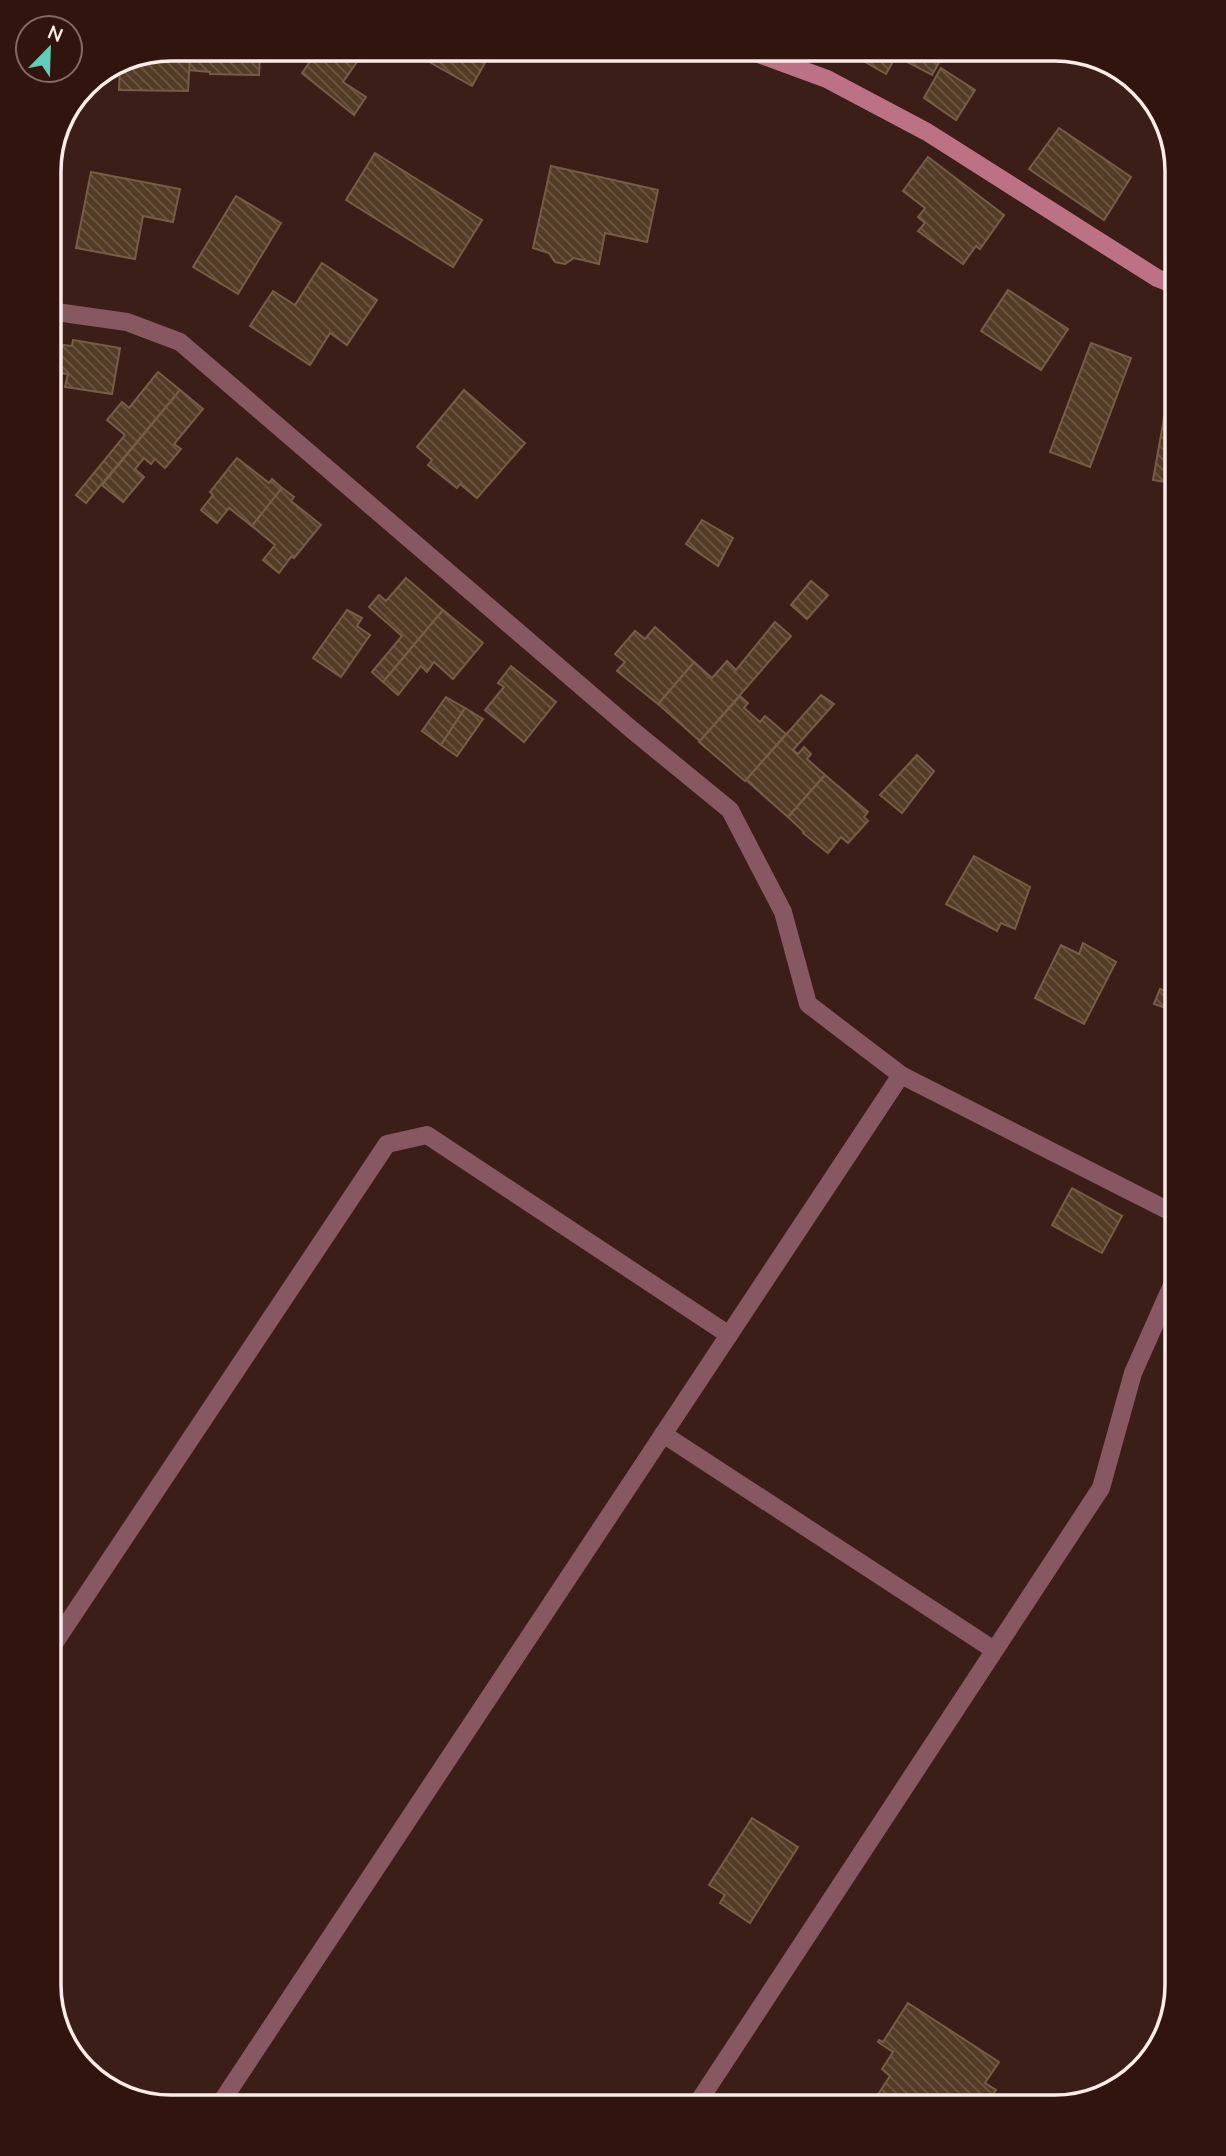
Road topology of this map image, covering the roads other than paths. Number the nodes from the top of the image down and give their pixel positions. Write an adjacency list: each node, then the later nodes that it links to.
1 (778, 61): 2 (main road)
2 (1165, 281)
3 (61, 313): 4 (street)
4 (901, 1076): 5 (street); 7 (street)
5 (1165, 1209)
6 (1165, 1301): 10 (street)
7 (729, 1335): 8 (street); 9 (street)
8 (663, 1434): 10 (street); 11 (street)
9 (61, 1633)
10 (994, 1650): 12 (street)
11 (226, 2095)
12 (703, 2095)

